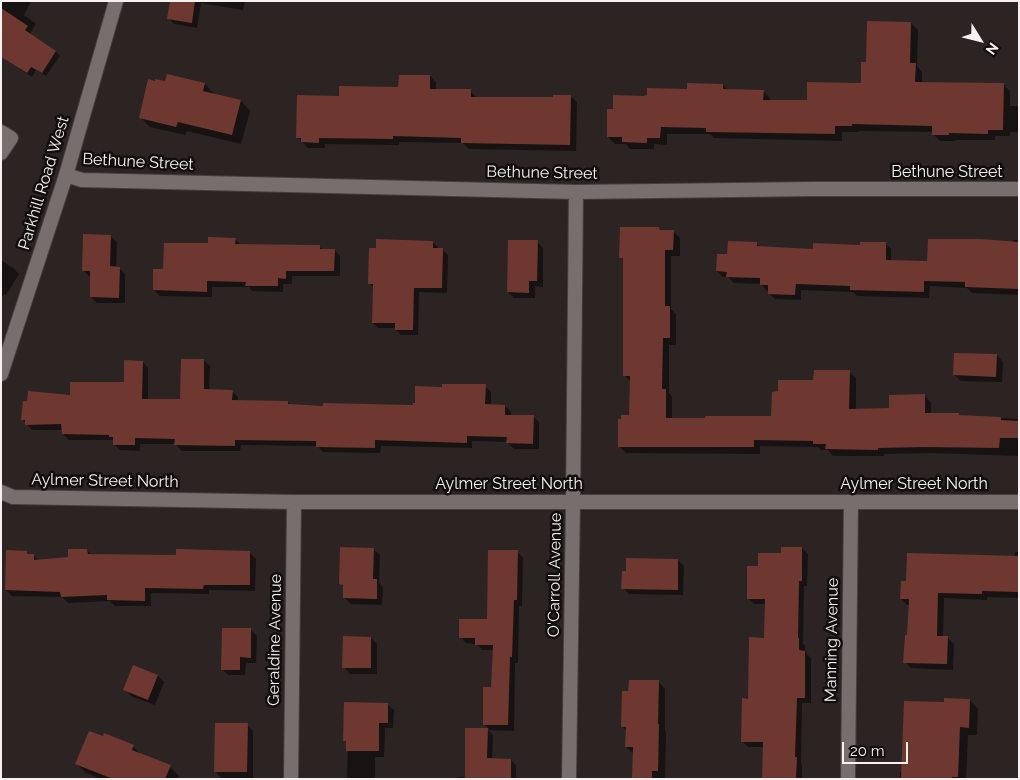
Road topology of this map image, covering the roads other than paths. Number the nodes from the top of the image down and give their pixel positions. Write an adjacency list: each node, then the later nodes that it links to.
1 (116, 1): 4 (street, Parkhill Road West)
2 (6, 135): 3 (street)
3 (1, 153)
4 (66, 174): 6 (street, Bethune Street); 7 (street, Parkhill Road West)
5 (1019, 189): 6 (street, Bethune Street)
6 (576, 192): 9 (street, O'Carroll Avenue)
7 (1, 374)
8 (1, 492): 10 (street, Aylmer Street North)
9 (574, 501): 10 (street, Aylmer Street North); 11 (street, Aylmer Street North); 14 (street, O'Carroll Avenue)
10 (294, 502): 13 (street, Geraldine Avenue)
11 (851, 502): 12 (street, Aylmer Street North); 15 (street, Manning Avenue)
12 (1019, 502)
13 (291, 779)
14 (569, 779)
15 (848, 779)

